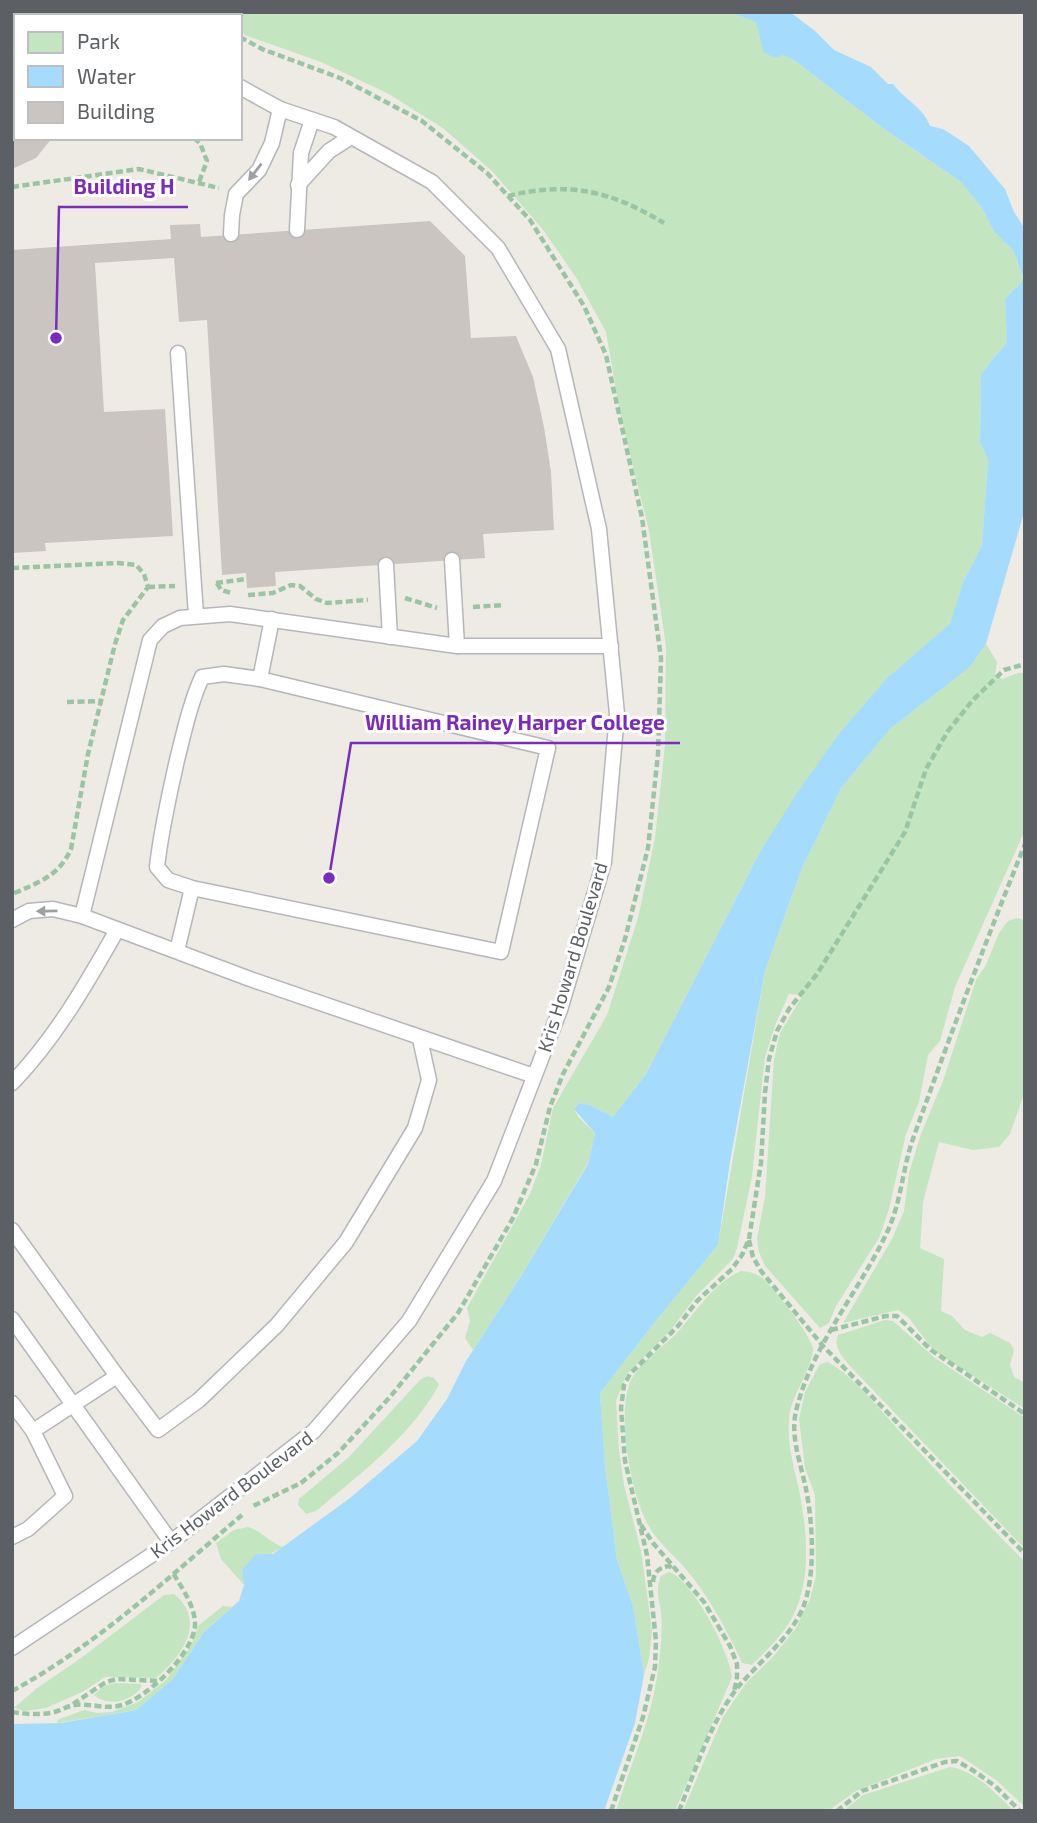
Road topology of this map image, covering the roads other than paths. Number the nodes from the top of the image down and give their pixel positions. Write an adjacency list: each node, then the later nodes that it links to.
1 (242, 89): 2 (lane, Kris Howard Boulevard)
2 (280, 109): 3 (lane, Kris Howard Boulevard); 7 (lane, one-way to 7)
3 (312, 120): 4 (lane, Kris Howard Boulevard); 5 (lane)
4 (351, 137): 5 (lane); 15 (lane, Kris Howard Boulevard)
5 (298, 185): 6 (lane)
6 (297, 230)
7 (231, 234)
8 (178, 353): 11 (lane)
9 (452, 561): 14 (lane)
10 (386, 565): 13 (lane)
11 (196, 615): 12 (lane); 18 (lane)
12 (272, 619): 13 (lane); 16 (lane)
13 (390, 637): 14 (lane)
14 (457, 646): 15 (lane)
15 (611, 646): 23 (lane, Kris Howard Boulevard)
16 (260, 679): 17 (lane); 17 (lane)
17 (192, 888): 21 (lane)
18 (82, 916): 19 (lane, one-way to 19); 20 (lane)
19 (12, 920)
20 (117, 930): 21 (lane); 24 (lane)
21 (177, 951): 22 (lane)
22 (420, 1039): 23 (lane); 27 (lane)
23 (534, 1076): 32 (lane, Kris Howard Boulevard)
24 (12, 1083)
25 (12, 1230): 27 (lane)
26 (12, 1319): 29 (lane)
27 (117, 1376): 29 (lane)
28 (12, 1403): 30 (lane)
29 (73, 1405): 30 (lane); 32 (lane)
30 (33, 1431): 31 (lane)
31 (12, 1537)
32 (171, 1542): 33 (lane, Kris Howard Boulevard)
33 (12, 1648)

